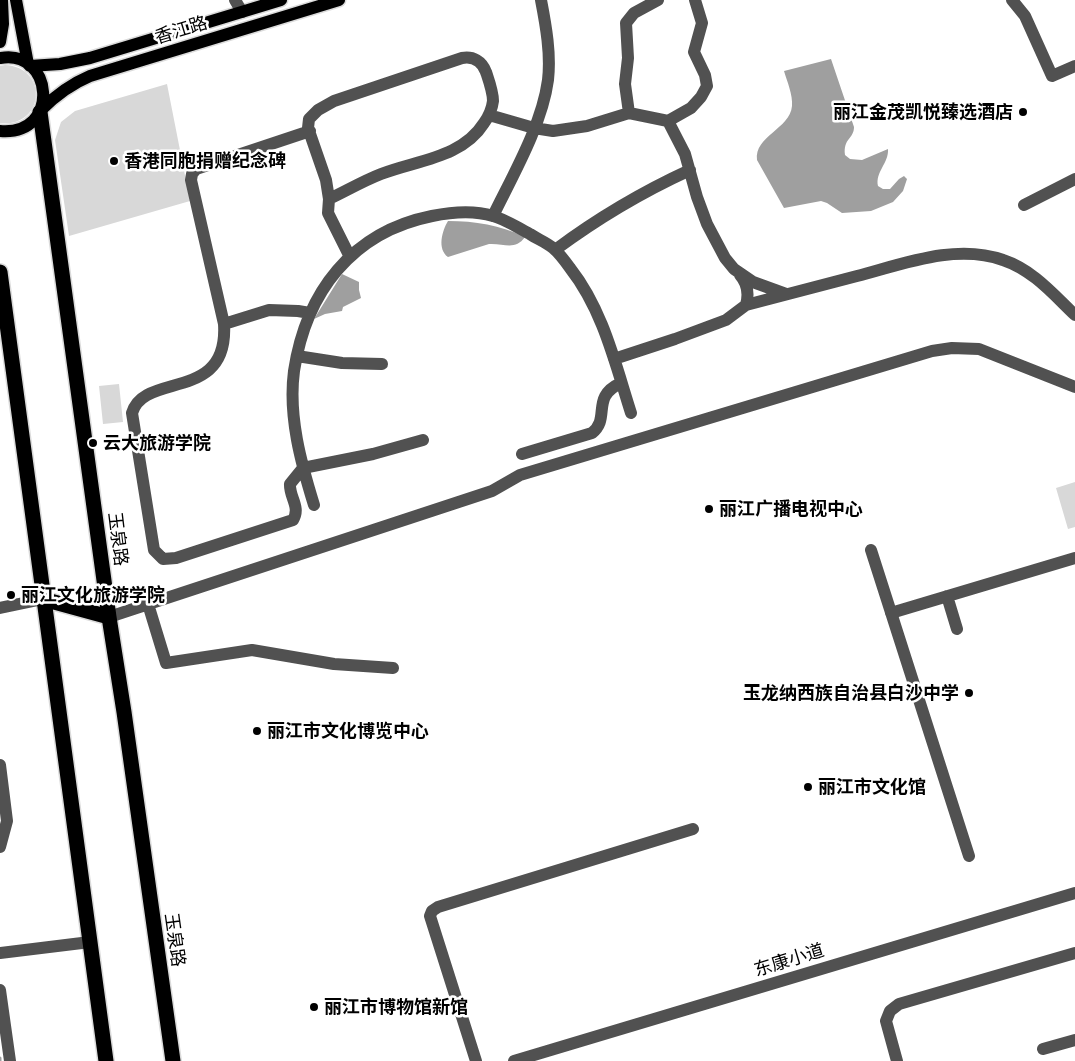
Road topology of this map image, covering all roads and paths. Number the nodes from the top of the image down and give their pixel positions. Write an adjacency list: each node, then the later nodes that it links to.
1 (2, 0): 11 (main road)
2 (16, 0): 13 (main road)
3 (235, 0): 10 (street)
4 (281, 0): 10 (main road, 香江路)
5 (339, 0): 15 (main road, 香江路)
6 (541, 0): 19 (street)
7 (658, 0): 16 (street)
8 (695, 0): 18 (street)
9 (1012, 0): 14 (street)
10 (242, 12): 13 (main road, 香江路)
11 (0, 42)
12 (0, 58): 13 (main road, 香江路)
13 (29, 65): 15 (main road)
14 (1075, 66)
15 (40, 111): 20 (main road, 香江路); 53 (highway, 玉泉路)
16 (628, 113): 18 (street); 19 (street)
17 (489, 115): 19 (street); 21 (street); 24 (street)
18 (668, 121): 22 (street)
19 (534, 128): 26 (street)
20 (0, 131)
21 (310, 131): 24 (street); 35 (street)
22 (690, 170): 27 (street); 30 (street)
23 (1075, 179): 25 (street)
24 (329, 199): 28 (street)
25 (1024, 205)
26 (493, 216): 27 (street); 28 (street)
27 (555, 250): 37 (street)
28 (350, 257): 33 (street)
29 (0, 272): 49 (highway)
30 (739, 273): 31 (street); 32 (street)
31 (786, 294): 32 (street); 34 (street)
32 (746, 305): 37 (street)
33 (310, 313): 35 (street); 36 (street)
34 (1075, 315)
35 (224, 324): 44 (street)
36 (297, 356): 38 (street); 44 (street)
37 (614, 359): 39 (street)
38 (382, 364)
39 (621, 383): 41 (street); 43 (street)
40 (1075, 387): 50 (street)
41 (631, 413)
42 (423, 440): 44 (street)
43 (522, 454)
44 (303, 468): 45 (street)
45 (314, 505)
46 (871, 550): 52 (street)
47 (1075, 558): 48 (street)
48 (947, 596): 52 (street); 54 (street)
49 (43, 599): 51 (street); 53 (highway); 61 (highway)
50 (148, 604): 53 (street); 55 (street)
51 (0, 608)
52 (891, 613): 59 (street)
53 (109, 617): 70 (highway, 玉泉路)
54 (957, 629)
55 (394, 668)
56 (0, 765): 58 (street)
57 (693, 829): 71 (street)
58 (0, 847)
59 (969, 856)
60 (1075, 893): 72 (street, 东康小道)
61 (90, 942): 62 (street); 69 (highway)
62 (0, 953)
63 (1075, 953): 73 (street)
64 (0, 990): 65 (street)
65 (2, 1020): 68 (street)
66 (1075, 1040): 67 (street)
67 (1043, 1049)
68 (10, 1061)
69 (106, 1061)
70 (173, 1061)
71 (476, 1061)
72 (514, 1061)
73 (897, 1061)

